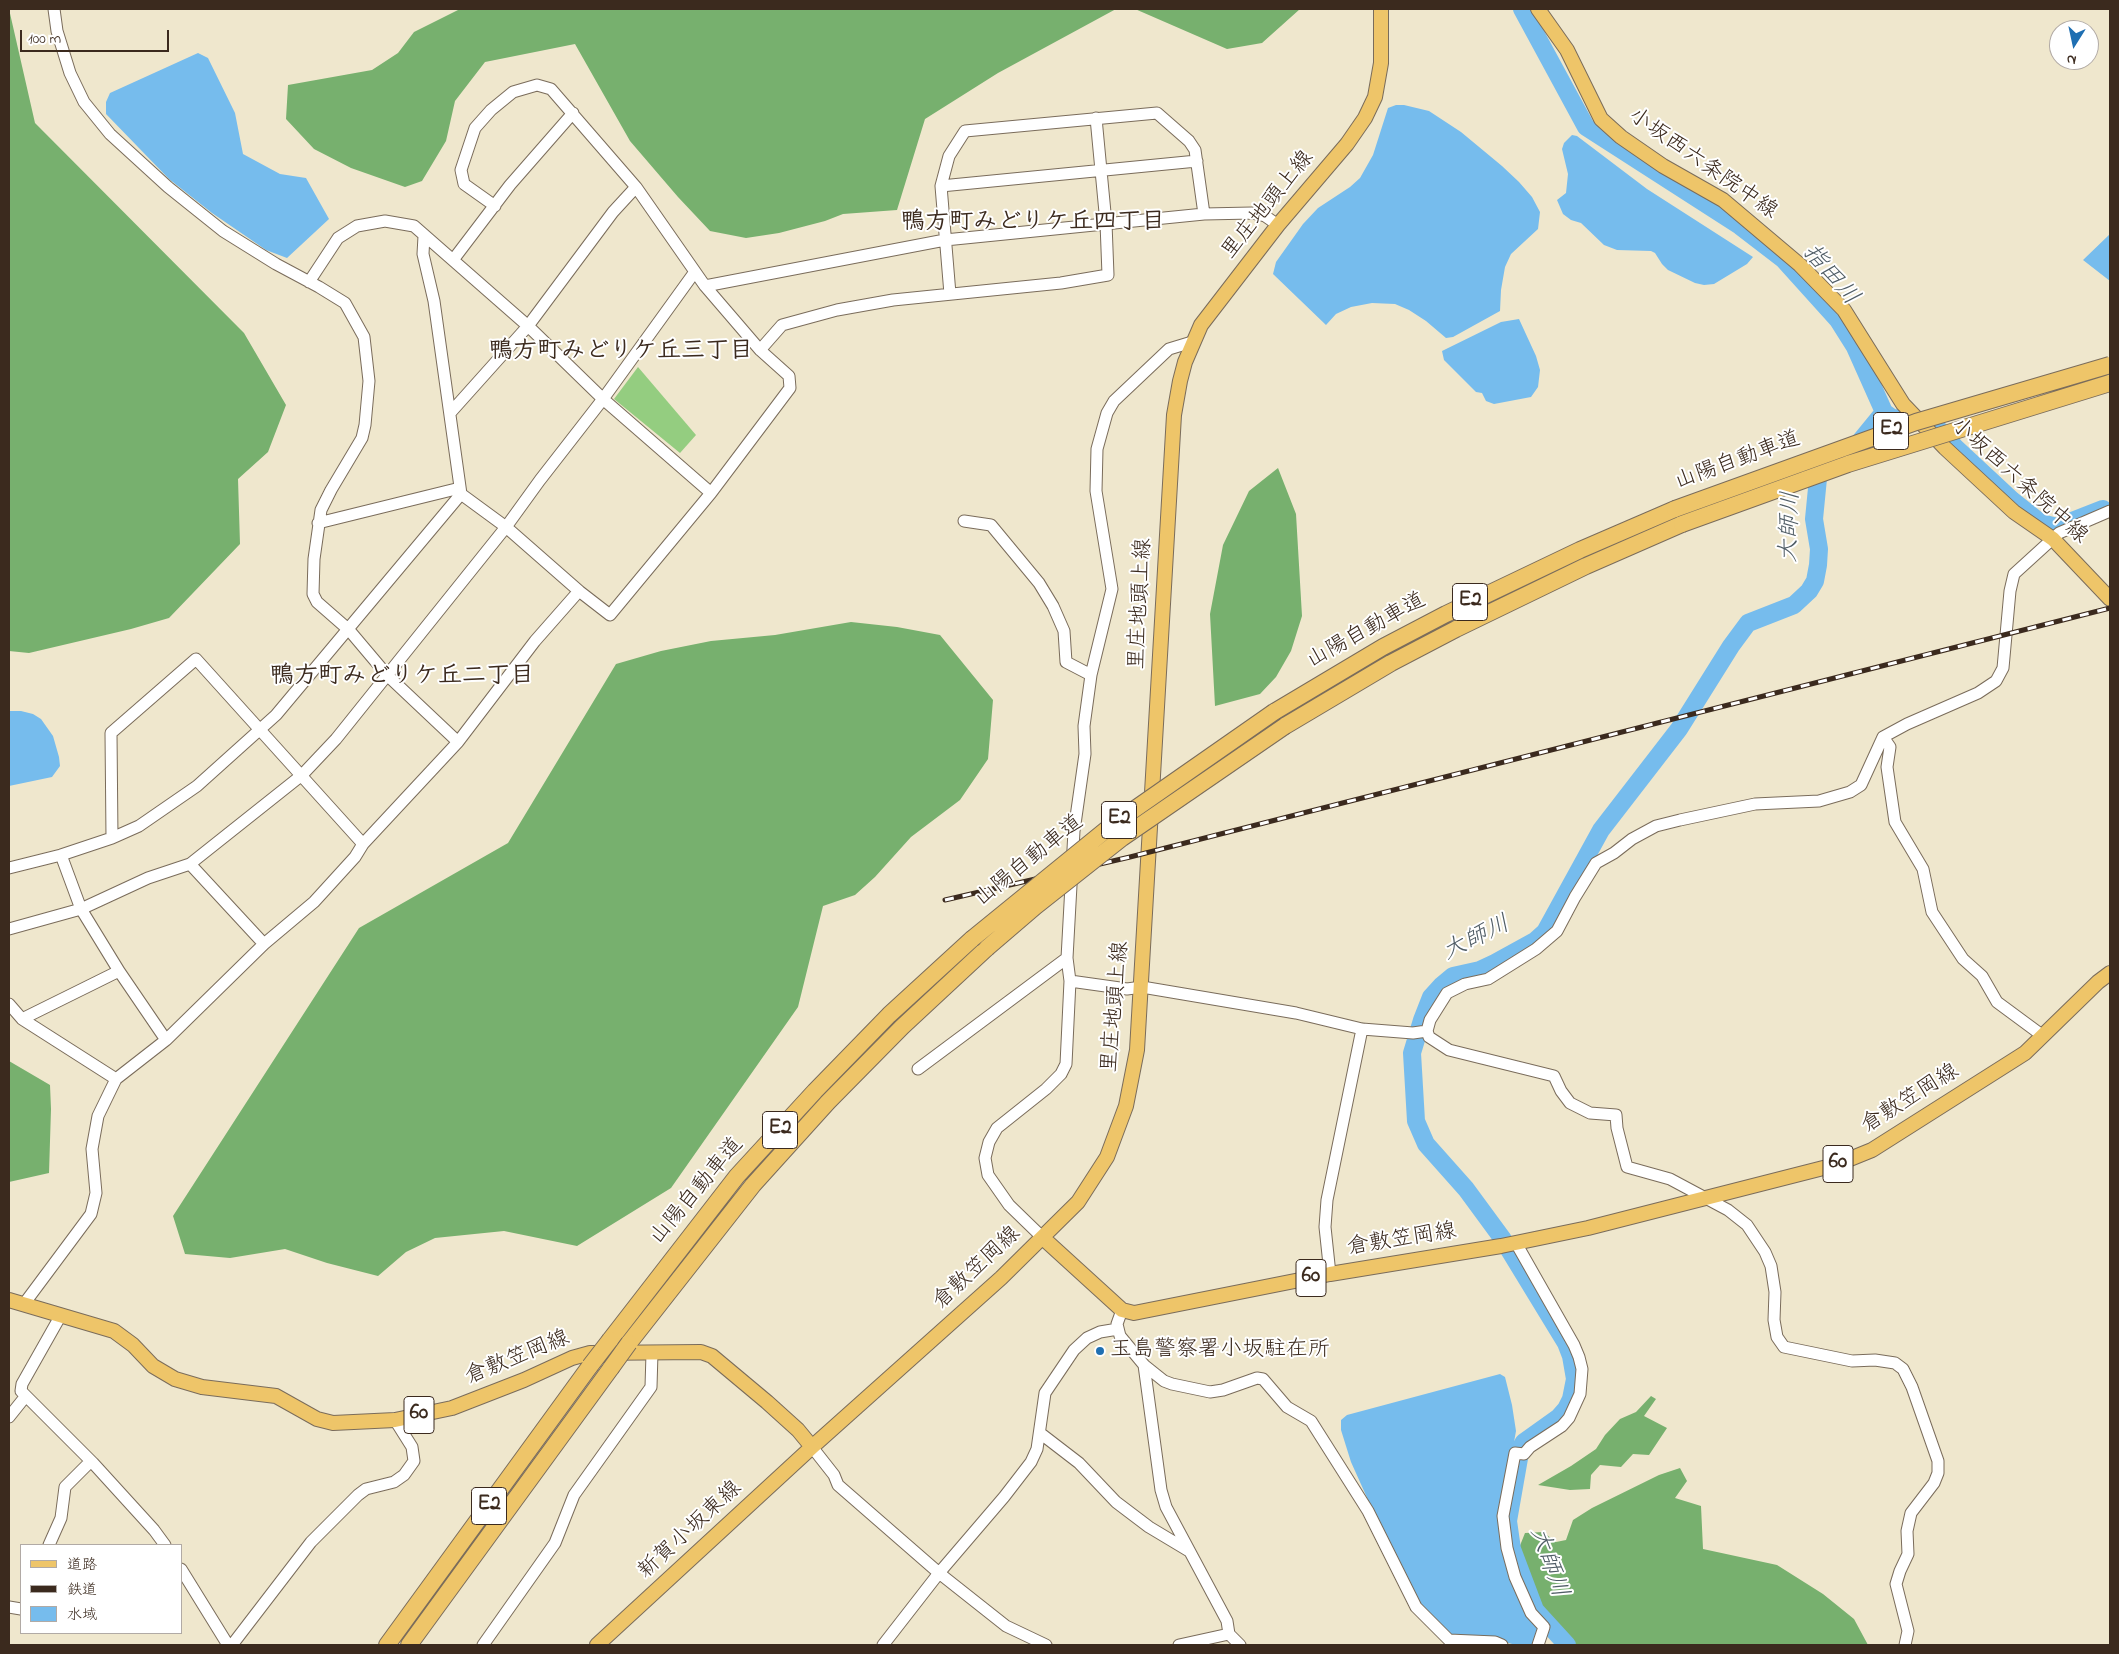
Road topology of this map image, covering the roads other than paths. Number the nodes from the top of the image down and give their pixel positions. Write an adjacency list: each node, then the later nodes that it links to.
1 (54, 9): 18 (street)
2 (1381, 9): 13 (main road, 里庄地頭上線)
3 (1538, 9): 34 (main road, 小坂西六条院中線, bridge)
4 (573, 114): 9 (street); 10 (street); 10 (street)
5 (1096, 118): 6 (street); 7 (street); 8 (street)
6 (1197, 161): 7 (street); 11 (street)
7 (1101, 170): 8 (street); 12 (street)
8 (941, 186): 15 (street)
9 (636, 187): 17 (street); 21 (street)
10 (495, 206): 16 (street)
11 (1204, 214): 12 (street); 13 (street)
12 (1106, 223): 15 (street); 20 (street)
13 (1278, 226): 22 (main road, 里庄地頭上線)
14 (424, 236): 16 (street); 18 (street); 27 (street)
15 (945, 240): 19 (street); 20 (street)
16 (453, 260): 21 (street)
17 (694, 273): 19 (street); 26 (street)
18 (309, 282): 32 (street)
19 (705, 286): 23 (street)
20 (950, 294): 23 (street)
21 (528, 326): 26 (street); 27 (street)
22 (1192, 342): 39 (street); 56 (main road, 里庄地頭上線)
23 (760, 350): 29 (street)
24 (2110, 365): 90 (highway, 山陽自動車道 / E2, bridge)
25 (2110, 383): 91 (highway, 山陽自動車道 / E2, bridge)
26 (604, 399): 29 (street); 33 (street)
27 (451, 412): 28 (street)
28 (460, 491): 32 (street); 33 (street); 37 (street)
29 (711, 493): 35 (street)
30 (2110, 511): 34 (street)
31 (964, 521): 39 (street)
32 (318, 524): 37 (street)
33 (506, 527): 35 (street); 38 (street)
34 (2053, 539): 36 (main road, 小坂西六条院中線); 41 (street)
35 (578, 591): 42 (street)
36 (2110, 599)
37 (349, 630): 38 (street); 40 (street)
38 (387, 675): 42 (street); 43 (street)
39 (1092, 675): 52 (street)
40 (260, 730): 43 (street); 44 (street); 44 (street)
41 (1883, 737): 60 (street); 61 (street)
42 (458, 742): 45 (street)
43 (302, 775): 45 (street); 47 (street)
44 (112, 838): 46 (street)
45 (363, 844): 51 (street)
46 (61, 855): 48 (street); 49 (street)
47 (190, 864): 49 (street); 51 (street)
48 (9, 868)
49 (81, 908): 50 (street); 53 (street)
50 (9, 929)
51 (264, 944): 62 (street)
52 (1067, 958): 55 (street); 63 (street)
53 (119, 971): 58 (street); 62 (street)
54 (2110, 973): 61 (main road, 倉敷笠岡線 / 60)
55 (1070, 981): 56 (street); 66 (street)
56 (1142, 987): 59 (street); 66 (main road, 里庄地頭上線)
57 (9, 1004): 58 (street)
58 (22, 1019): 64 (street)
59 (1362, 1029): 60 (street); 68 (street)
60 (1423, 1032): 65 (street)
61 (2043, 1036): 65 (main road, 倉敷笠岡線 / 60)
62 (166, 1040): 64 (street)
63 (918, 1069)
64 (116, 1079): 70 (street)
65 (1707, 1197): 67 (main road, 倉敷笠岡線 / 60); 100 (street)
66 (1043, 1238): 71 (main road, 倉敷笠岡線); 80 (main road, 倉敷笠岡線)
67 (1510, 1244): 68 (main road, 倉敷笠岡線 / 60); 99 (street)
68 (1330, 1274): 71 (main road, 倉敷笠岡線 / 60)
69 (9, 1300): 70 (main road, 倉敷笠岡線 / 60)
70 (24, 1304): 72 (main road, 倉敷笠岡線 / 60)
71 (1122, 1310): 73 (street)
72 (61, 1315): 76 (street); 78 (main road, 倉敷笠岡線 / 60)
73 (1118, 1329): 75 (street); 79 (street)
74 (652, 1353): 78 (main road, 倉敷笠岡線 / 60); 80 (main road, 倉敷笠岡線 / 60); 92 (street)
75 (1144, 1364): 84 (street); 98 (street)
76 (25, 1397): 77 (street); 81 (street)
77 (9, 1417)
78 (394, 1420): 89 (street)
79 (1040, 1433): 84 (street); 86 (street)
80 (812, 1447): 86 (street); 93 (main road, 新賀小坂東線)
81 (90, 1461): 82 (street); 83 (street)
82 (49, 1544)
83 (164, 1544)
84 (1190, 1551): 87 (street)
85 (182, 1571): 88 (street)
86 (940, 1573): 94 (street); 95 (street)
87 (1229, 1634): 96 (street); 97 (street)
88 (228, 1645)
89 (232, 1645)
90 (387, 1645)
91 (409, 1645)
92 (483, 1645)
93 (597, 1645)
94 (883, 1645)
95 (1046, 1645)
96 (1179, 1645)
97 (1240, 1645)
98 (1502, 1645)
99 (1538, 1645)
100 (1905, 1645)

